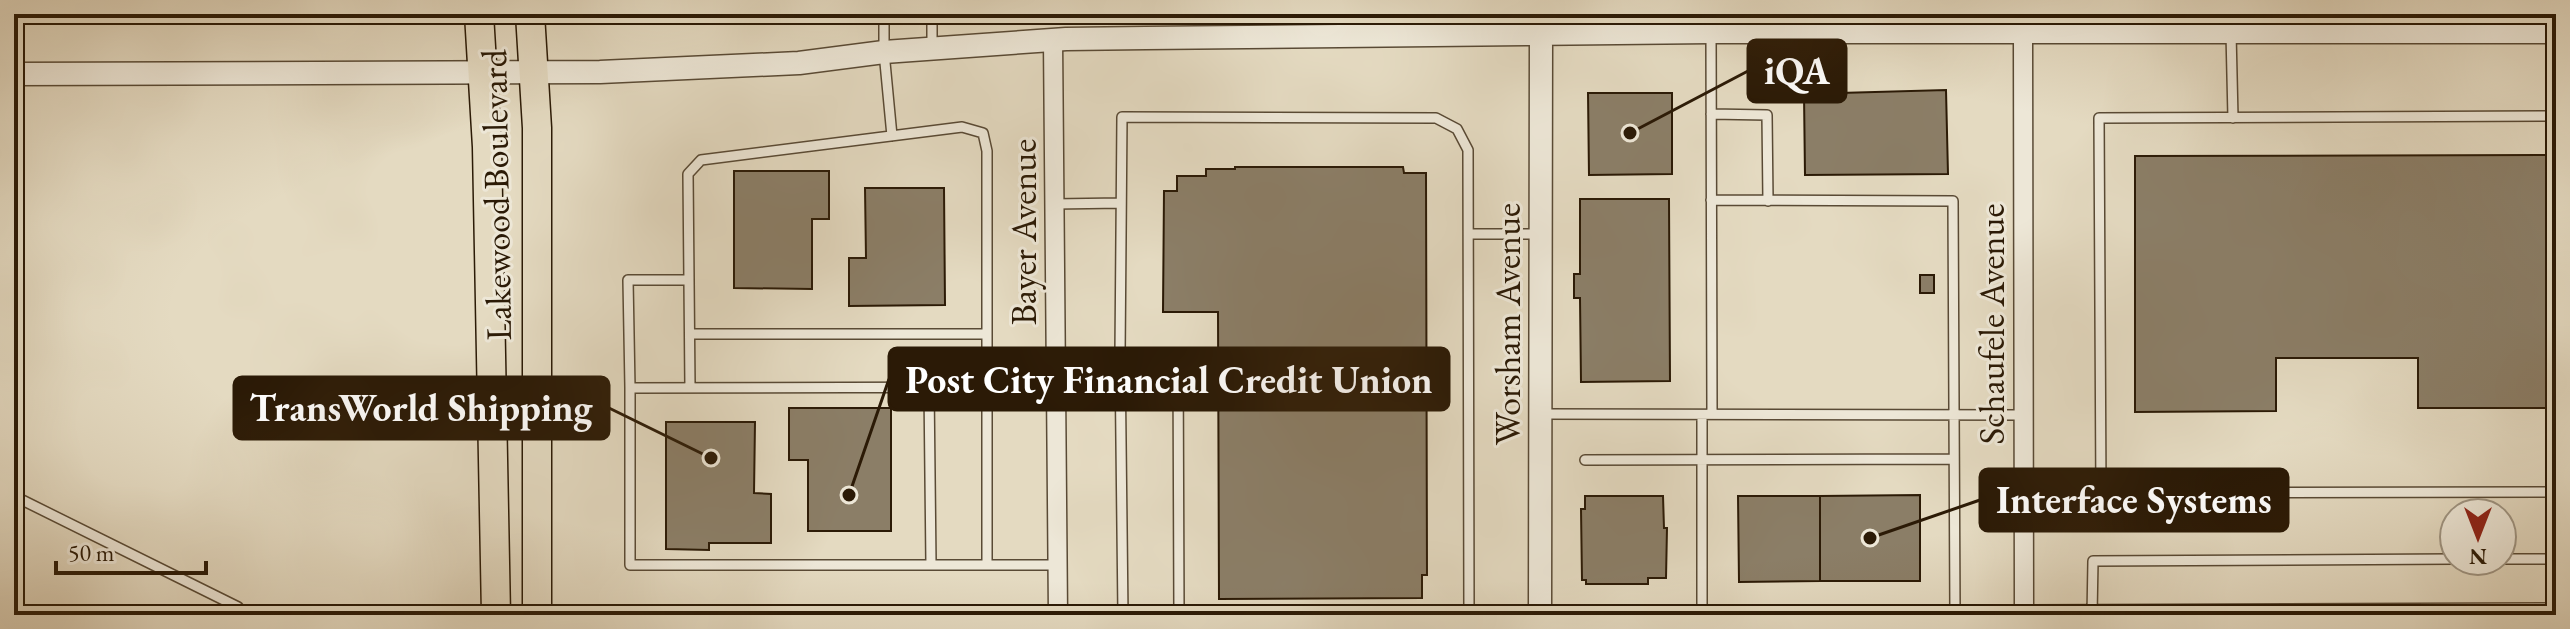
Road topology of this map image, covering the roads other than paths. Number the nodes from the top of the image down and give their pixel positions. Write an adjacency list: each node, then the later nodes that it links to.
1 (479, 14): 14 (main road, Lakewood Boulevard)
2 (530, 14): 15 (main road, Lakewood Boulevard)
3 (884, 14): 13 (lane)
4 (932, 14): 12 (lane)
5 (1382, 24): 10 (street); 11 (street)
6 (2024, 24): 7 (street); 9 (street); 39 (street, Schaufele Avenue)
7 (1711, 32): 10 (street); 17 (lane)
8 (2556, 32): 9 (street)
9 (2231, 33): 19 (lane)
10 (1541, 34): 26 (street, Worsham Avenue)
11 (1053, 40): 12 (street); 24 (street, Bayer Avenue)
12 (932, 49): 13 (street)
13 (884, 52): 15 (street); 20 (lane)
14 (484, 72): 15 (street); 16 (street); 57 (main road, Lakewood Boulevard)
15 (535, 72): 58 (main road, Lakewood Boulevard)
16 (14, 74)
17 (1711, 114): 21 (lane); 22 (lane)
18 (2556, 116): 19 (lane)
19 (2233, 118): 45 (lane)
20 (892, 136): 27 (lane); 29 (lane)
21 (1711, 200): 22 (lane); 37 (lane)
22 (1768, 201): 38 (lane)
23 (1121, 203): 24 (lane); 25 (lane); 30 (lane)
24 (1054, 204): 32 (street, Bayer Avenue)
25 (1469, 234): 26 (lane); 62 (lane)
26 (1541, 234): 36 (street, Worsham Avenue)
27 (689, 280): 28 (lane); 33 (lane)
28 (690, 334): 29 (lane); 34 (lane)
29 (986, 334): 35 (lane)
30 (1120, 355): 60 (lane); 61 (lane)
31 (929, 387): 34 (lane); 35 (lane); 50 (lane)
32 (1056, 387): 35 (lane); 52 (street, Bayer Avenue)
33 (630, 388): 34 (lane); 50 (lane)
34 (690, 388)
35 (986, 388): 51 (lane)
36 (1540, 414): 37 (lane); 63 (street, Worsham Avenue)
37 (1707, 414): 38 (lane); 42 (lane)
38 (1954, 415): 39 (lane); 40 (lane)
39 (2023, 415): 44 (street, Schaufele Avenue)
40 (1954, 459): 42 (lane); 65 (lane)
41 (1585, 460): 42 (lane)
42 (1702, 460): 64 (lane)
43 (2556, 492): 45 (lane)
44 (2023, 493): 45 (lane); 55 (street, Schaufele Avenue)
45 (2101, 493)
46 (14, 496): 56 (lane)
47 (2438, 559): 54 (lane)
48 (2518, 559): 49 (lane)
49 (2556, 559)
50 (931, 564): 51 (lane)
51 (987, 565): 52 (lane)
52 (1057, 565): 59 (street, Bayer Avenue)
53 (2556, 608): 54 (lane)
54 (2092, 612): 55 (lane)
55 (2024, 613)
56 (238, 615)
57 (496, 615)
58 (537, 615)
59 (1058, 615)
60 (1123, 615)
61 (1179, 615)
62 (1469, 615)
63 (1540, 615)
64 (1702, 615)
65 (1955, 615)

